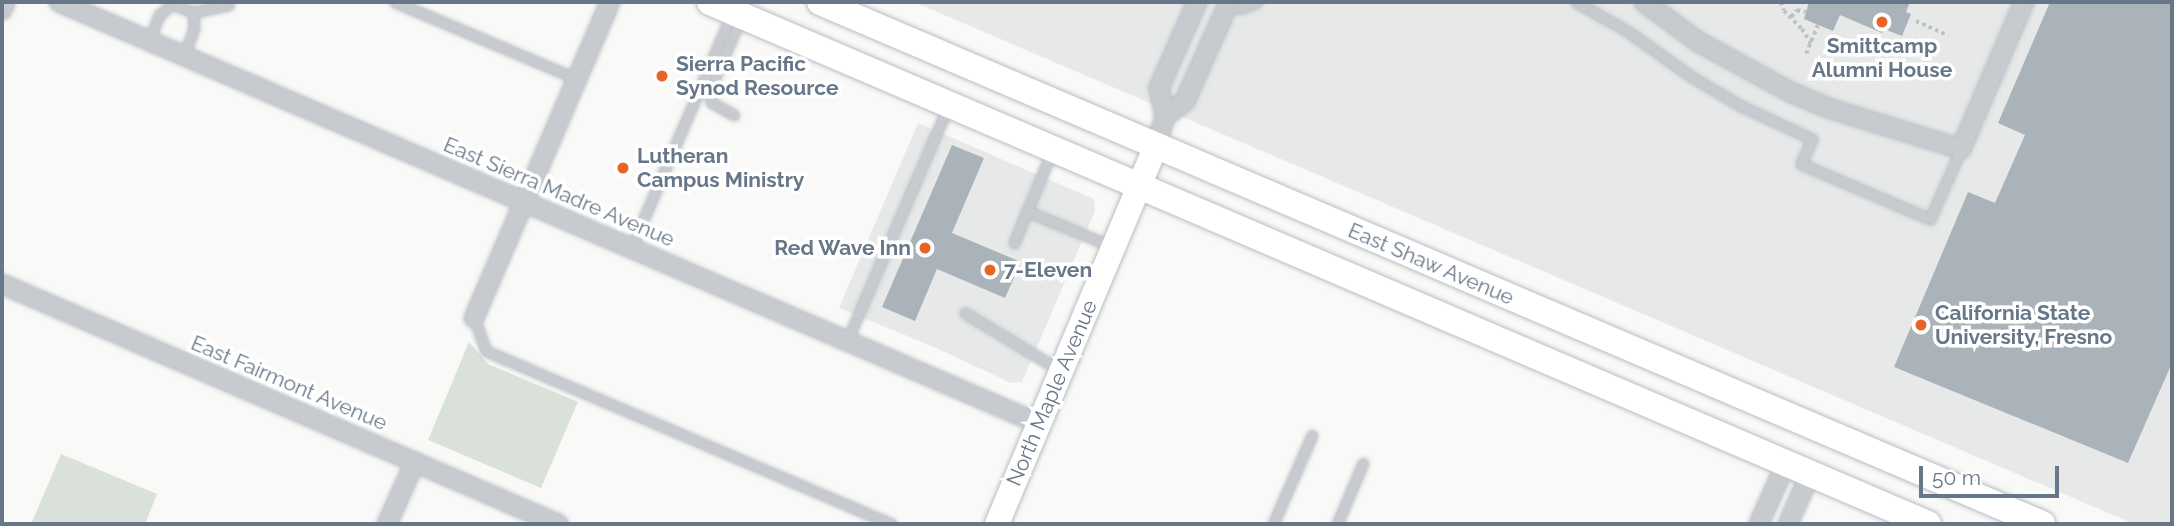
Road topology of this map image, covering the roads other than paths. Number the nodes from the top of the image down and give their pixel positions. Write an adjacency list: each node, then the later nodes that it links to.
1 (5, 2): 13 (street)
2 (59, 2): 16 (street, East Sierra Madre Avenue)
3 (395, 2): 18 (lane)
4 (610, 2): 18 (street)
5 (820, 2): 22 (main road, East Shaw Avenue)
6 (1197, 2): 21 (street)
7 (1256, 2): 12 (lane)
8 (1576, 2): 23 (lane)
9 (1644, 2): 23 (street)
10 (2024, 2): 23 (street)
11 (226, 3): 15 (lane)
12 (1228, 4): 21 (street)
13 (2, 10)
14 (728, 10): 19 (main road, East Shaw Avenue); 20 (lane); 30 (lane)
15 (193, 12): 16 (lane); 17 (lane)
16 (149, 40): 17 (street, East Sierra Madre Avenue)
17 (184, 55): 26 (street, East Sierra Madre Avenue)
18 (577, 79): 26 (street)
19 (949, 105): 24 (main road, East Shaw Avenue); 34 (lane)
20 (734, 114)
21 (1165, 117): 22 (street)
22 (1156, 146): 25 (street, North Maple Avenue); 51 (main road, East Shaw Avenue)
23 (1961, 149)
24 (1053, 150): 25 (main road, East Shaw Avenue); 27 (lane)
25 (1138, 187): 29 (street, North Maple Avenue); 40 (main road, East Shaw Avenue)
26 (524, 202): 30 (street, East Sierra Madre Avenue); 33 (street)
27 (1027, 211): 28 (lane); 29 (lane)
28 (1014, 243)
29 (1114, 247): 35 (street, North Maple Avenue)
30 (631, 248): 34 (street, East Sierra Madre Avenue)
31 (2, 285): 38 (street, East Fairmont Avenue)
32 (965, 313): 35 (lane)
33 (474, 318): 44 (lane)
34 (847, 341): 36 (street, East Sierra Madre Avenue)
35 (1062, 372): 36 (street, North Maple Avenue)
36 (1041, 424): 45 (street, North Maple Avenue)
37 (1312, 435): 46 (lane)
38 (415, 463): 42 (street); 43 (street, East Fairmont Avenue)
39 (1363, 463): 47 (lane)
40 (1786, 463): 41 (main road, East Shaw Avenue); 48 (street)
41 (1810, 474): 49 (street); 50 (main road, East Shaw Avenue)
42 (387, 524)
43 (558, 524)
44 (892, 524)
45 (997, 524)
46 (1273, 524)
47 (1337, 524)
48 (1759, 524)
49 (1788, 524)
50 (1928, 524)
51 (2042, 524)

